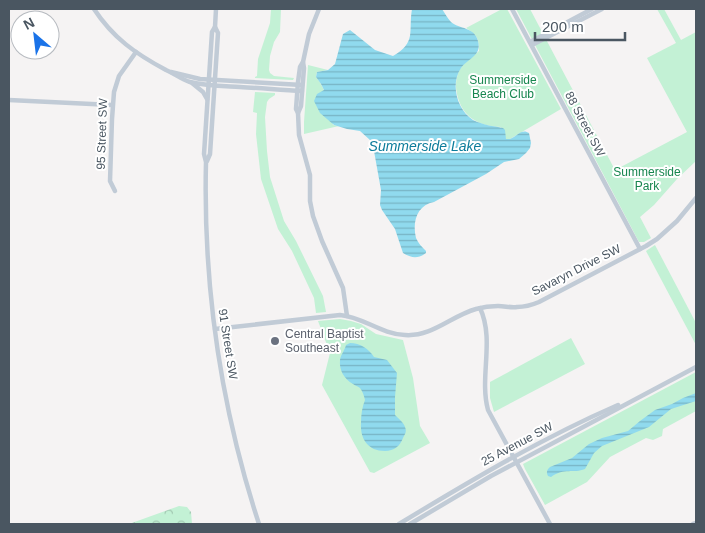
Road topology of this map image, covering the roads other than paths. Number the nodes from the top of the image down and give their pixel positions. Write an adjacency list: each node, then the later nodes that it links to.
1 (94, 9): 9 (street)
2 (216, 9): 7 (street, 91 Street SW)
3 (319, 9): 14 (street)
4 (512, 9): 8 (street, 88 Street SW)
5 (592, 9): 8 (street)
6 (602, 9): 8 (street)
7 (215, 27): 12 (street, 91 Street SW); 13 (street, 91 Street SW)
8 (531, 44): 21 (street, 88 Street SW)
9 (136, 52): 10 (street); 17 (street, 95 Street SW)
10 (170, 72): 11 (street); 12 (street)
11 (191, 82): 12 (street); 15 (street)
12 (208, 82): 13 (street); 15 (street, 91 Street SW)
13 (214, 83): 14 (street); 18 (street, 91 Street SW)
14 (300, 88): 23 (street)
15 (207, 99): 18 (street, 91 Street SW)
16 (9, 100): 17 (street)
17 (112, 105): 19 (street, 95 Street SW)
18 (206, 162): 24 (street, 91 Street SW)
19 (115, 192)
20 (696, 198): 21 (street, Savaryn Drive SW)
21 (640, 249): 22 (street, Savaryn Drive SW)
22 (480, 308): 23 (street, Savaryn Drive SW); 27 (street)
23 (346, 316): 24 (street, Savaryn Drive SW)
24 (215, 328): 29 (street, 91 Street SW)
25 (696, 367): 26 (street, 25 Avenue SW)
26 (649, 392): 27 (street, 25 Avenue SW); 28 (street, 25 Avenue SW)
27 (513, 457): 28 (street); 30 (street, 25 Avenue SW)
28 (516, 462): 31 (street, 25 Avenue SW); 32 (street)
29 (259, 524)
30 (399, 524)
31 (410, 524)
32 (550, 524)

